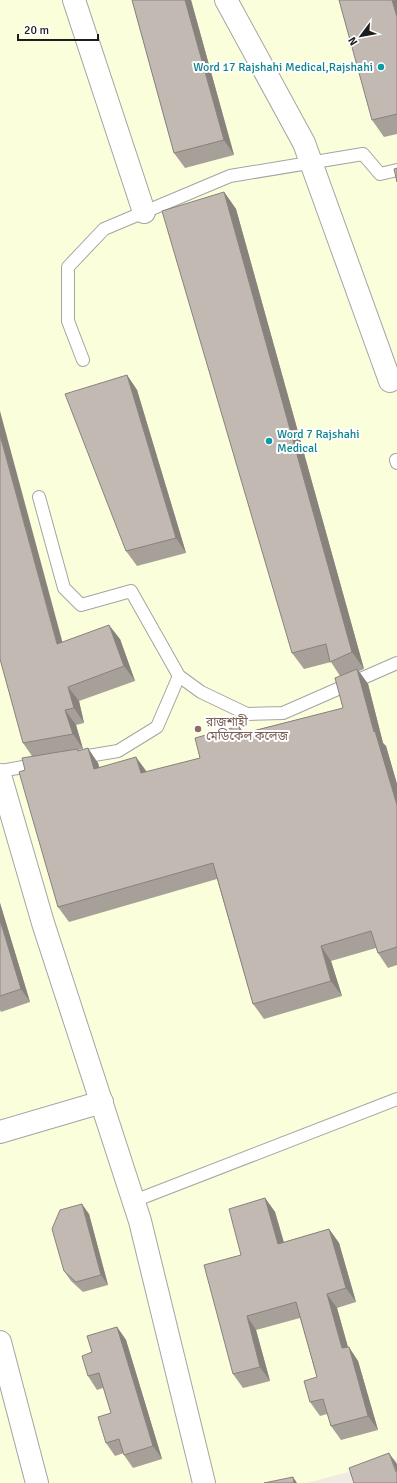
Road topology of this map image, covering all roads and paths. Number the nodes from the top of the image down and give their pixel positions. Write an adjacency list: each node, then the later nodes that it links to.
1 (74, 0): 5 (street)
2 (226, 0): 3 (street)
3 (310, 162): 4 (lane); 5 (lane); 7 (street)
4 (397, 170)
5 (144, 212): 6 (lane)
6 (83, 360)
7 (390, 381)
8 (39, 497): 10 (lane)
9 (397, 663): 10 (lane)
10 (179, 676): 11 (lane)
11 (65, 760)
12 (51, 762): 13 (lane)
13 (0, 771)
14 (0, 775): 16 (street)
15 (397, 1099): 18 (lane)
16 (102, 1102): 17 (street); 18 (street)
17 (0, 1132)
18 (134, 1201): 21 (street)
19 (0, 1342): 20 (street)
20 (37, 1483)
21 (204, 1483)

